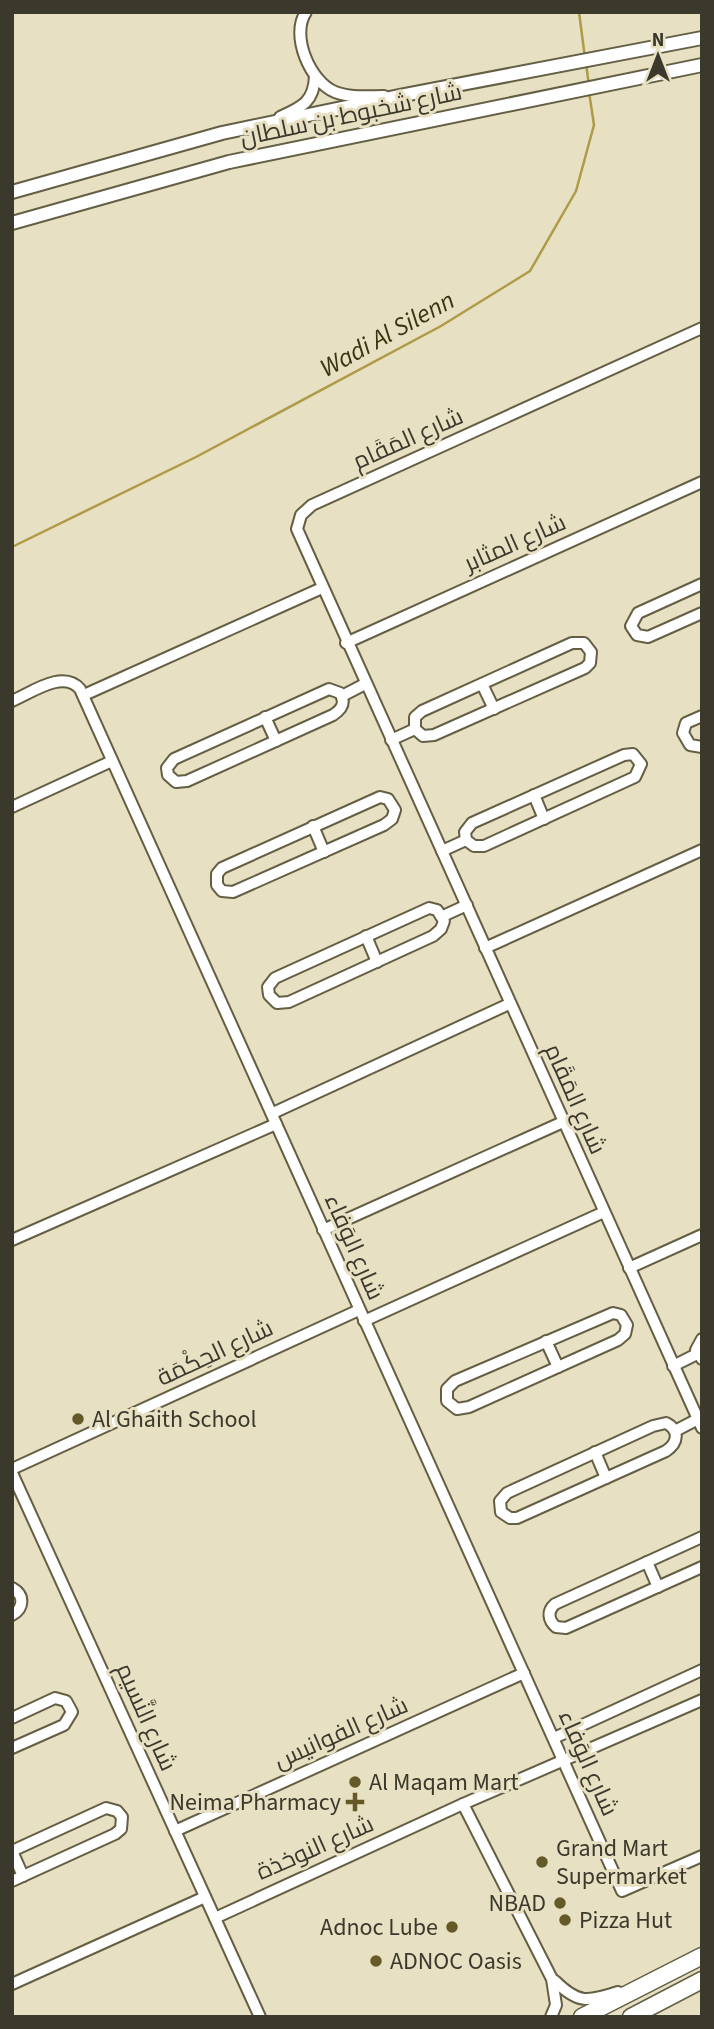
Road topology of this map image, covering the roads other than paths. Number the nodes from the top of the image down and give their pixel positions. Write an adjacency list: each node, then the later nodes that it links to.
1 (306, 12): 4 (street)
2 (702, 38): 5 (main road, شارع شخبوط بن سلطان)
3 (702, 65): 8 (main road, شارع شخبوط بن سلطان)
4 (315, 76): 5 (street); 6 (street)
5 (398, 96): 6 (main road, شارع شخبوط بن سلطان)
6 (263, 125): 7 (main road, شارع شخبوط بن سلطان)
7 (12, 192)
8 (12, 222)
9 (702, 328): 12 (street, شارع المَقَام)
10 (702, 482): 14 (street, شارع المثابر)
11 (702, 584): 13 (street)
12 (322, 587): 14 (street, شارع المَقَام); 17 (street)
13 (702, 613)
14 (346, 643): 15 (street, شارع المَقَام)
15 (365, 684): 18 (street); 24 (street, شارع المَقَام)
16 (482, 684): 20 (street); 20 (street); 23 (street)
17 (84, 695): 19 (street); 27 (street, شارع الوَفاء)
18 (342, 696): 22 (street); 25 (street)
19 (12, 701)
20 (494, 709): 23 (street)
21 (702, 716): 26 (street)
22 (265, 717): 25 (street); 25 (street)
23 (415, 729): 24 (street)
24 (391, 740): 28 (street, شارع المَقَام)
25 (276, 741)
26 (702, 747)
27 (112, 761): 31 (street); 44 (street, شارع الوَفاء)
28 (416, 795): 30 (street); 36 (street, شارع المَقَام)
29 (534, 796): 32 (street); 32 (street); 34 (street)
30 (394, 805): 33 (street); 37 (street)
31 (12, 807)
32 (544, 819): 34 (street)
33 (313, 826): 37 (street); 37 (street)
34 (466, 840): 36 (street)
35 (702, 850): 41 (street)
36 (442, 851): 38 (street, شارع المَقَام)
37 (324, 852)
38 (467, 905): 39 (street); 41 (street, شارع المَقَام)
39 (443, 916): 40 (street); 42 (street)
40 (366, 936): 42 (street); 42 (street)
41 (485, 948): 43 (street, شارع المَقَام)
42 (377, 962)
43 (509, 1004): 44 (street); 45 (street, شارع المَقَام)
44 (274, 1118): 47 (street, شارع الوَفاء); 49 (street)
45 (563, 1122): 46 (street, شارع المَقَام); 47 (street)
46 (604, 1212): 50 (street, شارع المَقَام); 52 (street, شارع الحِكْمَة)
47 (323, 1230): 52 (street, شارع الوَفاء)
48 (702, 1235): 50 (street)
49 (12, 1240)
50 (629, 1268): 51 (street, شارع المَقَام)
51 (648, 1310): 53 (street); 57 (street, شارع المَقَام)
52 (361, 1315): 62 (street, شارع الحِكْمَة); 71 (street, شارع الوَفاء)
53 (626, 1321): 55 (street); 58 (street)
54 (702, 1339): 56 (street)
55 (546, 1341): 58 (street); 58 (street)
56 (699, 1357): 57 (street)
57 (673, 1366): 59 (street, شارع المَقَام)
58 (558, 1367)
59 (700, 1424): 60 (street, شارع المَقَام)
60 (675, 1431): 61 (street, شارع المَقَام); 63 (street, شارع المَقَام)
61 (595, 1452): 63 (street); 63 (street, شارع المَقَام)
62 (13, 1476): 78 (street, شارع النَّسيم)
63 (606, 1478)
64 (702, 1537): 65 (street)
65 (647, 1562): 67 (street); 67 (street)
66 (702, 1567): 67 (street)
67 (658, 1587)
68 (12, 1588): 69 (street)
69 (12, 1615)
70 (702, 1671): 74 (street)
71 (524, 1673): 74 (street, شارع الوَفاء); 78 (street, شارع الفوانيس)
72 (702, 1700): 76 (street, شارع النوخذة)
73 (12, 1718): 75 (street)
74 (554, 1738): 76 (street, شارع الوَفاء)
75 (12, 1748)
76 (565, 1762): 77 (street, شارع النوخذة); 80 (street, شارع الوَفاء)
77 (463, 1804): 84 (street, شارع النوخذة); 87 (street)
78 (175, 1831): 83 (street, شارع النَّسيم)
79 (12, 1851): 81 (street); 81 (street)
80 (702, 1856)
81 (23, 1875): 82 (street)
82 (12, 1881)
83 (205, 1897): 84 (street, شارع النَّسيم); 89 (street)
84 (215, 1918): 90 (street, شارع النَّسيم)
85 (702, 1956): 86 (highway)
86 (660, 1977): 87 (street); 92 (highway)
87 (552, 1979): 91 (street)
88 (702, 1980): 93 (highway)
89 (12, 1984)
90 (260, 2017)
91 (551, 2017)
92 (582, 2017)
93 (631, 2017)

